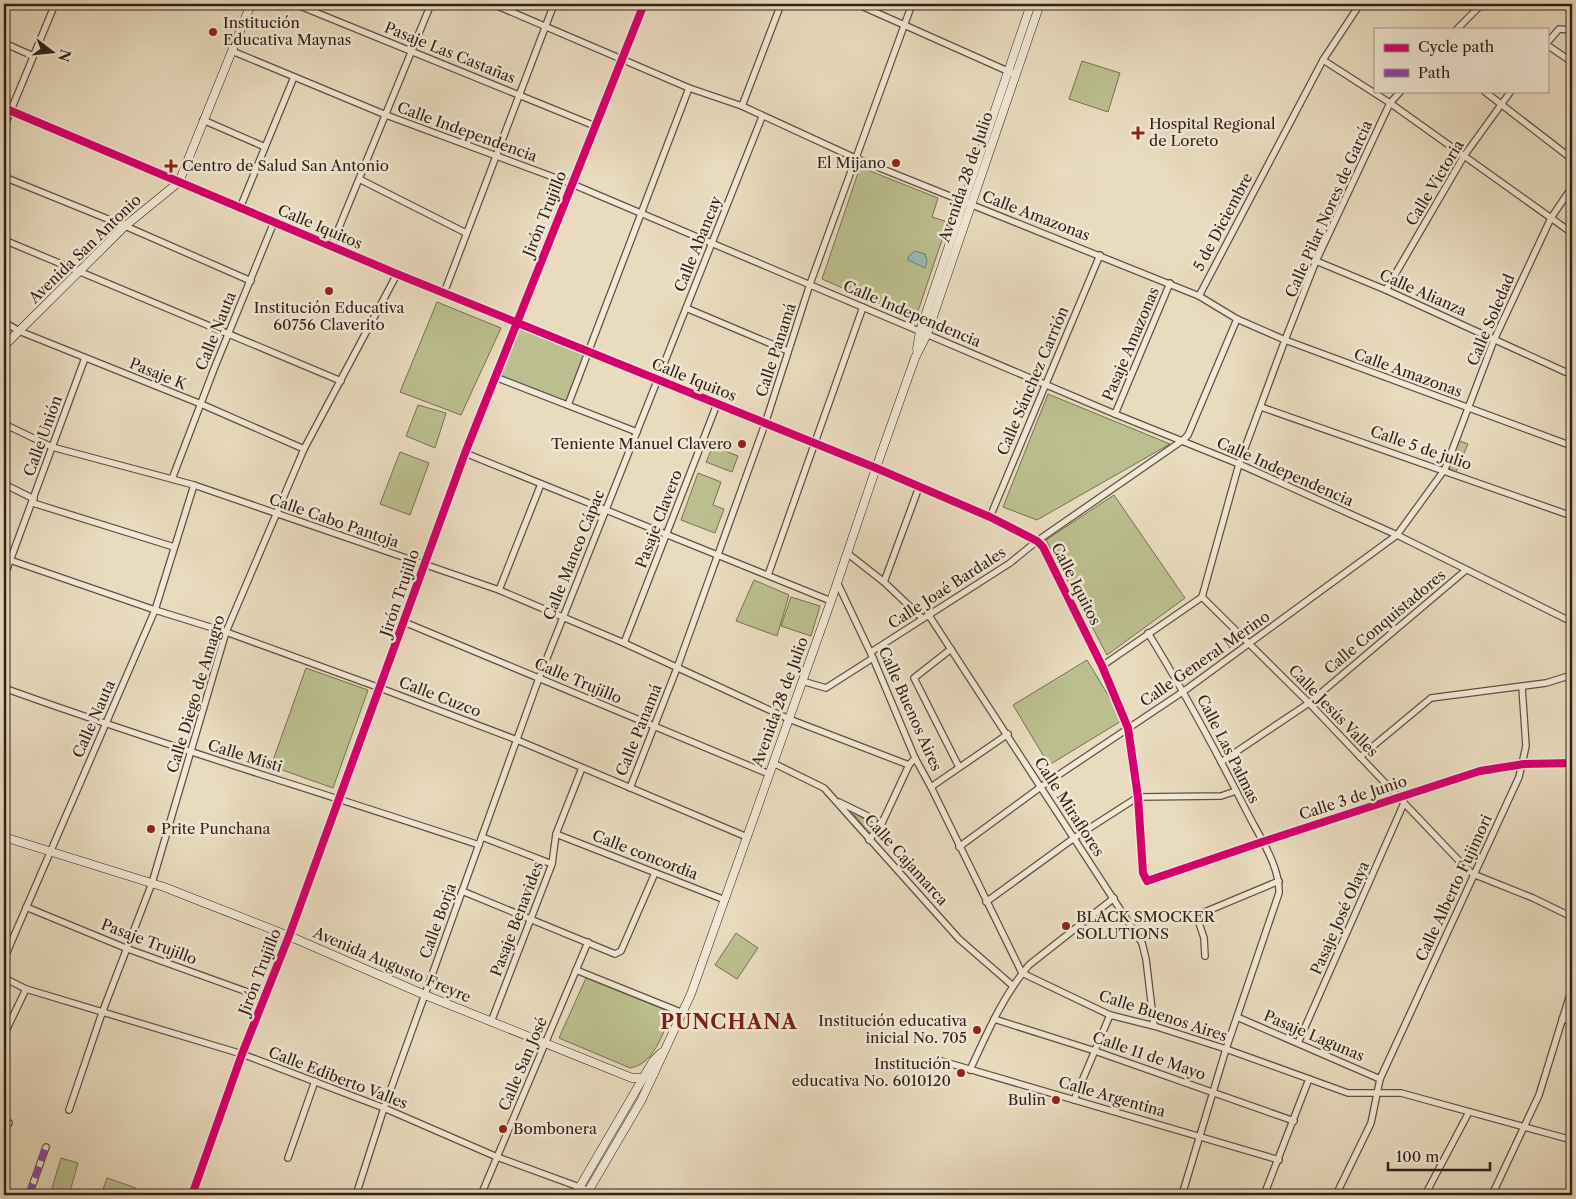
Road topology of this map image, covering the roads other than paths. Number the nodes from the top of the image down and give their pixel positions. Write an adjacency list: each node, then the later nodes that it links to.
1 (55, 4): 24 (street)
2 (251, 4): 22 (main road, Avenida San Antonio)
3 (296, 4): 23 (street, Pasaje Las Castañas)
4 (431, 4): 23 (street)
5 (493, 4): 16 (street, Calle Amazonas)
6 (554, 4): 16 (street)
7 (644, 4): 25 (street, Jirón Trujillo)
8 (782, 4): 37 (street)
9 (858, 4): 15 (street)
10 (912, 4): 15 (street, Calle Panamá)
11 (1031, 4): 28 (main road, Avenida 28 de Julio)
12 (1040, 4): 28 (main road, Avenida 28 de Julio)
13 (1360, 4): 26 (street, 5 de Diciembre)
14 (1482, 4): 17 (street)
15 (903, 25): 28 (street); 48 (street, Calle Panamá)
16 (546, 26): 25 (street, Calle Amazonas); 34 (street)
17 (1458, 28)
18 (1572, 30): 20 (street)
19 (4, 43): 24 (street)
20 (1548, 43)
21 (1548, 45): 27 (street)
22 (232, 51): 29 (street, Calle Independencia); 42 (main road, Avenida San Antonio)
23 (412, 51): 34 (street, Pasaje Las Castañas); 40 (street)
24 (33, 56): 39 (street)
25 (622, 59): 30 (street, Calle Amazonas); 43 (street, Jirón Trujillo)
26 (1323, 60): 35 (street); 75 (street, 5 de Diciembre)
27 (1572, 62)
28 (1012, 73): 55 (main road, Avenida 28 de Julio)
29 (294, 77): 40 (street, Calle Independencia); 45 (street)
30 (690, 88): 37 (street, Calle Amazonas); 57 (street)
31 (1400, 92): 35 (street, Calle Pilar Nores de García)
32 (1485, 92): 36 (street)
33 (1510, 92): 36 (street, Calle Victoria)
34 (520, 96): 43 (street, Pasaje Las Castañas); 47 (street)
35 (1390, 104): 46 (street); 67 (street, Calle Pilar Nores de García)
36 (1500, 105): 46 (street, Calle Victoria); 49 (street)
37 (742, 106): 41 (street, Calle Amazonas)
38 (4, 108): 39 (street, Calle Iquitos)
39 (10, 112): 44 (street); 52 (street, Calle Iquitos)
40 (386, 115): 47 (street, Calle Independencia); 51 (street)
41 (762, 116): 48 (street, Calle Amazonas); 64 (street, Calle Abancay)
42 (203, 120): 45 (street); 52 (main road, Avenida San Antonio)
43 (595, 126): 53 (street, Jirón Trujillo)
44 (4, 127)
45 (266, 148): 56 (street)
46 (1464, 156): 58 (street); 73 (street, Calle Victoria)
47 (495, 157): 53 (street, Calle Independencia); 61 (street)
48 (855, 158): 55 (street, Calle Amazonas); 72 (street, Calle Panamá)
49 (1572, 159)
50 (4, 177): 60 (street)
51 (360, 180): 61 (street); 65 (street)
52 (179, 182): 56 (street, Calle Iquitos); 60 (main road, Avenida San Antonio)
53 (572, 184): 57 (street, Calle Independencia); 80 (street, Jirón Trujillo)
54 (1572, 187): 58 (street, Calle Soledad)
55 (968, 203): 66 (street, Calle Amazonas); 82 (main road, Avenida 28 de Julio)
56 (240, 208): 59 (street, Calle Iquitos)
57 (642, 214): 64 (street, Calle Independencia); 88 (street)
58 (1551, 218): 62 (street); 85 (street, Calle Soledad)
59 (274, 222): 65 (street, Calle Iquitos); 70 (street, Calle Nauta)
60 (125, 226): 68 (main road, Avenida San Antonio); 70 (street)
61 (466, 233): 74 (street)
62 (1572, 233)
63 (4, 240): 68 (street)
64 (712, 243): 72 (street, Calle Independencia); 77 (street, Calle Abancay)
65 (332, 248): 69 (street, Calle Iquitos)
66 (1100, 254): 71 (street, Calle Amazonas); 94 (street, Calle Sánchez Carrión)
67 (1316, 261): 73 (street, Calle Alianza); 84 (street, Calle Pilar Nores de García)
68 (79, 272): 81 (main road, Avenida San Antonio); 83 (street)
69 (397, 274): 74 (street, Calle Iquitos); 93 (street, Calle Diego de Amagro)
70 (251, 281): 83 (street, Calle Nauta)
71 (1170, 283): 75 (street, Calle Amazonas); 100 (street, Pasaje Amazonas)
72 (810, 284): 76 (street, Calle Independencia); 87 (street, Calle Panamá)
73 (1386, 290): 85 (street, Calle Alianza)
74 (444, 293): 80 (street, Calle Iquitos)
75 (1199, 296): 78 (street, Calle Amazonas)
76 (863, 307): 82 (street, Calle Independencia); 105 (street)
77 (686, 308): 87 (street); 92 (street, Calle Abancay)
78 (1237, 319): 84 (street, Calle Amazonas); 104 (street)
79 (4, 322): 81 (street, Pasaje K)
80 (516, 324): 88 (street, Calle Iquitos); 91 (street, Jirón Trujillo)
81 (19, 331): 86 (main road, Avenida San Antonio); 89 (street, Pasaje K)
82 (924, 333): 94 (street, Calle Independencia); 111 (main road, Avenida 28 de Julio)
83 (227, 335): 93 (street); 95 (street, Calle Nauta)
84 (1286, 340): 98 (street, Calle Pilar Nores de García); 99 (street, Calle Amazonas)
85 (1494, 340): 90 (street, Calle Alianza); 99 (street, Calle Soledad)
86 (4, 346)
87 (788, 350): 102 (street, Calle Panamá)
88 (588, 352): 92 (street, Calle Iquitos); 97 (street)
89 (85, 358): 95 (street, Pasaje K); 107 (street, Calle Unión)
90 (1572, 375)
91 (495, 377): 97 (street); 109 (street, Jirón Trujillo)
92 (657, 380): 96 (street, Calle Iquitos); 103 (street, Calle Manco Cápac)
93 (341, 381): 108 (street, Calle Diego de Amagro)
94 (1045, 383): 100 (street, Calle Independencia); 122 (street, Calle Sánchez Carrión)
95 (201, 404): 108 (street, Pasaje K); 113 (street, Calle Nauta)
96 (717, 404): 102 (street, Calle Iquitos); 123 (street, Pasaje Clavero)
97 (568, 405): 103 (street)
98 (1262, 407): 110 (street, Calle Pilar Nores de García); 112 (street, Calle 5 de julio)
99 (1469, 409): 106 (street, Calle Amazonas); 112 (street, Calle Soledad)
100 (1115, 414): 104 (street, Calle Independencia)
101 (4, 424): 107 (street, Calle Cabo Pantoja)
102 (766, 424): 105 (street, Calle Iquitos); 128 (street, Calle Panamá)
103 (637, 432): 119 (street, Calle Manco Cápac)
104 (1183, 440): 110 (street, Calle Independencia); 125 (street, Calle Joaé Bardales)
105 (815, 444): 111 (street, Calle Iquitos); 132 (street)
106 (1572, 446)
107 (52, 447): 113 (street, Calle Cabo Pantoja); 118 (street, Calle Unión)
108 (304, 449): 120 (street, Calle Diego de Amagro)
109 (465, 453): 115 (street); 130 (street, Jirón Trujillo)
110 (1239, 464): 124 (street, Calle Independencia); 137 (street, Calle Pilar Nores de García)
111 (876, 468): 117 (street, Calle Iquitos); 127 (main road, Avenida 28 de Julio)
112 (1445, 469): 121 (street, Calle 5 de julio); 124 (street, Calle General Merino)
113 (172, 479): 116 (street, Calle Cabo Pantoja)
114 (4, 484): 118 (street)
115 (541, 484): 119 (street); 136 (street)
116 (194, 485): 120 (street, Calle Cabo Pantoja); 126 (street, Calle Nauta)
117 (919, 487): 122 (street, Calle Iquitos); 135 (street)
118 (33, 501): 126 (street); 129 (street, Calle Unión)
119 (607, 510): 123 (street); 141 (street, Calle Manco Cápac)
120 (277, 515): 130 (street, Calle Cabo Pantoja); 145 (street, Calle Diego de Amagro)
121 (1572, 516)
122 (990, 517): 125 (street, Calle Iquitos)
123 (666, 534): 128 (street); 148 (street, Pasaje Clavero)
124 (1397, 535): 131 (street, Calle Independencia); 147 (street, Calle General Merino)
125 (1037, 541): 140 (street, Calle Joaé Bardales); 151 (street, Calle Iquitos)
126 (174, 547): 139 (street, Calle Nauta)
127 (847, 553): 134 (main road, Avenida 28 de Julio); 135 (street)
128 (717, 554): 132 (street); 152 (street, Calle Panamá)
129 (7, 560): 133 (street, Calle Unión); 139 (street, Calle Cuzco)
130 (424, 564): 136 (street, Calle Cabo Pantoja); 143 (street, Jirón Trujillo)
131 (1466, 570): 144 (street, Calle Independencia); 160 (street, Calle Conquistadores)
132 (768, 575): 138 (street)
133 (4, 577)
134 (837, 582): 138 (main road, Avenida 28 de Julio); 150 (street, Calle Buenos Aires)
135 (884, 582): 142 (street)
136 (499, 590): 141 (street, Calle Cabo Pantoja)
137 (1202, 597): 146 (street); 147 (street, Calle Jesús Valles)
138 (831, 600): 155 (main road, Avenida 28 de Julio)
139 (155, 610): 145 (street, Calle Cuzco); 162 (street, Calle Nauta)
140 (928, 614): 142 (street, Calle Joaé Bardales); 149 (street, Calle Miraflores)
141 (562, 616): 148 (street, Calle Cabo Pantoja); 154 (street, Calle Manco Cápac)
142 (922, 618): 150 (street, Calle Joaé Bardales)
143 (404, 622): 154 (street, Calle Trujillo); 158 (street, Jirón Trujillo)
144 (1572, 622)
145 (226, 632): 158 (street, Calle Cuzco); 167 (street, Calle Diego de Amagro)
146 (1148, 632): 151 (street); 159 (street, Calle Las Palmas)
147 (1250, 642): 159 (street, Calle General Merino); 160 (street, Calle Jesús Valles)
148 (624, 643): 152 (street, Calle Cabo Pantoja)
149 (951, 649): 165 (street, Calle Miraflores); 175 (street)
150 (872, 655): 155 (street, Calle Joaé Bardales); 169 (street, Calle Buenos Aires)
151 (1102, 666): 164 (street, Calle Iquitos)
152 (677, 668): 161 (street, Calle Cabo Pantoja); 163 (street, Calle Panamá)
153 (1572, 675): 156 (street)
154 (538, 678): 163 (street, Calle Trujillo); 166 (street, Calle Manco Cápac)
155 (802, 681): 161 (main road, Avenida 28 de Julio)
156 (1522, 687): 168 (street); 173 (street, Calle Alberto Fujimori)
157 (4, 688): 162 (street, Calle Misti)
158 (380, 688): 166 (street, Calle Cuzco); 184 (street, Jirón Trujillo)
159 (1184, 691): 164 (street, Calle General Merino); 170 (street, Calle Las Palmas)
160 (1309, 703): 168 (street, Calle Jesús Valles); 170 (street, Calle Conquistadores)
161 (788, 718): 171 (main road, Avenida 28 de Julio); 174 (street, Calle Cabo Pantoja)
162 (106, 725): 167 (street, Calle Misti); 197 (street, Calle Nauta)
163 (654, 726): 177 (street, Calle Trujillo); 180 (street, Calle Panamá)
164 (1128, 728): 178 (street, Calle General Merino); 182 (street, Calle Iquitos)
165 (1008, 734): 175 (street); 178 (street, Calle Miraflores)
166 (517, 740): 176 (street, Calle Cuzco); 190 (street, Calle Borja)
167 (191, 752): 184 (street, Calle Misti); 203 (street, Calle Diego de Amagro)
168 (1360, 757): 183 (street, Calle Jesús Valles)
169 (915, 758): 174 (street); 179 (street, Calle Buenos Aires)
170 (1221, 762): 181 (street, Calle Las Palmas)
171 (773, 763): 177 (main road, Avenida 28 de Julio); 185 (street, Calle Cajamarca)
172 (1572, 763): 173 (street, Calle 3 de Junio)
173 (1524, 764): 183 (street, Calle 3 de Junio); 200 (street, Calle Alberto Fujimori)
174 (910, 766): 187 (street)
175 (959, 767): 179 (street)
176 (582, 768): 180 (street, Calle Cuzco); 188 (street, Pasaje Benavides)
177 (769, 774): 191 (main road, Avenida 28 de Julio)
178 (1042, 786): 192 (street, Calle Miraflores); 196 (street, Calle General Merino)
179 (931, 787): 196 (street, Calle Buenos Aires)
180 (630, 788): 191 (street, Calle Cuzco)
181 (1236, 791): 182 (street); 194 (street, Calle Las Palmas)
182 (1138, 797): 192 (street); 201 (street, Calle Iquitos)
183 (1397, 797): 186 (street, Calle Jesús Valles); 194 (street, Calle 3 de Junio)
184 (339, 798): 195 (street, Calle Misti); 211 (street, Jirón Trujillo)
185 (837, 801): 187 (street); 193 (street, Calle Cajamarca)
186 (1404, 803): 200 (street, Calle Jesús Valles); 234 (street, Pasaje José Olaya)
187 (882, 823): 193 (street)
188 (556, 834): 198 (street, Pasaje Benavides); 199 (street, Calle concordia)
189 (4, 837): 197 (main road, Avenida Augusto Freyre)
190 (482, 837): 195 (street, Calle Borja); 198 (street)
191 (747, 838): 206 (main road, Avenida 28 de Julio)
192 (1074, 838): 205 (street, Calle Miraflores); 207 (street)
193 (869, 840): 219 (street, Calle Cajamarca)
194 (1262, 842): 201 (street, Calle 3 de Junio); 202 (street, Calle Las Palmas)
195 (479, 845): 204 (street, Calle Borja)
196 (959, 847): 207 (street, Calle Buenos Aires)
197 (50, 850): 203 (main road, Avenida Augusto Freyre); 208 (street, Calle Nauta)
198 (552, 864): 210 (street, Pasaje Benavides)
199 (655, 873): 206 (street, Calle concordia); 212 (street)
200 (1473, 874): 209 (street, Calle Jesús Valles); 244 (street, Calle Alberto Fujimori)
201 (1147, 881)
202 (1279, 881): 214 (street); 227 (street)
203 (152, 883): 211 (main road, Avenida Augusto Freyre); 213 (street, Calle Diego de Amagro)
204 (462, 891): 210 (street); 222 (street, Calle Borja)
205 (1114, 898): 217 (street); 232 (street, Calle Miraflores)
206 (725, 900): 225 (main road, Avenida 28 de Julio)
207 (986, 902): 217 (street, Calle Buenos Aires)
208 (26, 907): 213 (street, Pasaje Trujillo); 215 (street, Calle Nauta)
209 (1572, 917)
210 (531, 919): 212 (street); 231 (street, Pasaje Benavides)
211 (289, 936): 222 (main road, Avenida Augusto Freyre); 223 (street, Jirón Trujillo)
212 (588, 942): 216 (street, Calle San José)
213 (128, 949): 223 (street, Pasaje Trujillo); 224 (street, Calle Diego de Amagro)
214 (1204, 956)
215 (4, 958)
216 (576, 970): 225 (street); 235 (street, Calle San José)
217 (1022, 973): 219 (street); 226 (street, Calle Buenos Aires)
218 (4, 978): 220 (street, Calle Ediberto Valles)
219 (1013, 986): 228 (street)
220 (26, 988): 224 (street, Calle Ediberto Valles); 233 (street)
221 (1572, 988): 229 (street)
222 (425, 994): 231 (main road, Avenida Augusto Freyre); 250 (street, Calle Borja)
223 (264, 998): 239 (street, Jirón Trujillo)
224 (102, 1012): 239 (street, Calle Ediberto Valles); 251 (street, Calle Diego de Amagro)
225 (683, 1013): 238 (main road, Avenida 28 de Julio)
226 (1110, 1015): 232 (street, Calle Buenos Aires); 237 (street)
227 (1237, 1017): 234 (street, Pasaje Lagunas); 236 (street)
228 (994, 1019): 237 (street, Calle 11 de Mayo); 241 (street)
229 (1562, 1019): 230 (street); 254 (street)
230 (1572, 1021)
231 (491, 1022): 235 (main road, Avenida Augusto Freyre)
232 (1154, 1026): 236 (street, Calle Buenos Aires)
233 (4, 1035)
234 (1298, 1043): 244 (street, Pasaje Lagunas)
235 (544, 1044): 243 (main road, Avenida Augusto Freyre); 258 (street, Calle San José)
236 (1226, 1049): 245 (street, Calle Buenos Aires); 247 (street)
237 (1095, 1051): 247 (street, Calle 11 de Mayo); 249 (street)
238 (662, 1052): 242 (main road, Avenida 28 de Julio); 243 (main road, Avenida 28 de Julio)
239 (242, 1054): 246 (street, Calle Ediberto Valles); 263 (street, Jirón Trujillo)
240 (938, 1060): 241 (street, Calle Argentina)
241 (970, 1070): 249 (street, Calle Argentina)
242 (654, 1073): 243 (main road); 262 (main road, Avenida 28 de Julio)
243 (642, 1078): 261 (main road, Avenida 28 de Julio)
244 (1380, 1078): 248 (street, Calle Alberto Fujimori)
245 (1309, 1079): 248 (street, Calle Buenos Aires); 253 (street)
246 (315, 1081): 250 (street, Calle Ediberto Valles); 259 (street)
247 (1213, 1092): 253 (street, Calle 11 de Mayo); 255 (street)
248 (1377, 1094): 252 (street, Calle Buenos Aires); 272 (street, Calle Alberto Fujimori)
249 (1074, 1100): 255 (street, Calle Argentina)
250 (384, 1108): 258 (street, Calle Ediberto Valles); 266 (street, Calle Borja)
251 (69, 1110)
252 (1469, 1112): 254 (street, Calle Buenos Aires); 273 (street)
253 (1294, 1121): 260 (street)
254 (1525, 1127): 256 (street, Calle Buenos Aires); 274 (street)
255 (1200, 1136): 260 (street, Calle Argentina); 270 (street)
256 (1572, 1140)
257 (46, 1147): 264 (street)
258 (497, 1157): 261 (street, Calle Ediberto Valles); 267 (street, Calle San José)
259 (288, 1158)
260 (1279, 1160): 271 (street)
261 (580, 1187): 262 (street, Calle Ediberto Valles); 268 (main road, Avenida 28 de Julio)
262 (588, 1193): 269 (street, Calle Ediberto Valles)
263 (193, 1194): 265 (street)
264 (29, 1195)
265 (202, 1195)
266 (356, 1195)
267 (481, 1195)
268 (575, 1195)
269 (601, 1195)
270 (1182, 1195)
271 (1264, 1195)
272 (1336, 1195)
273 (1425, 1195)
274 (1492, 1195)

